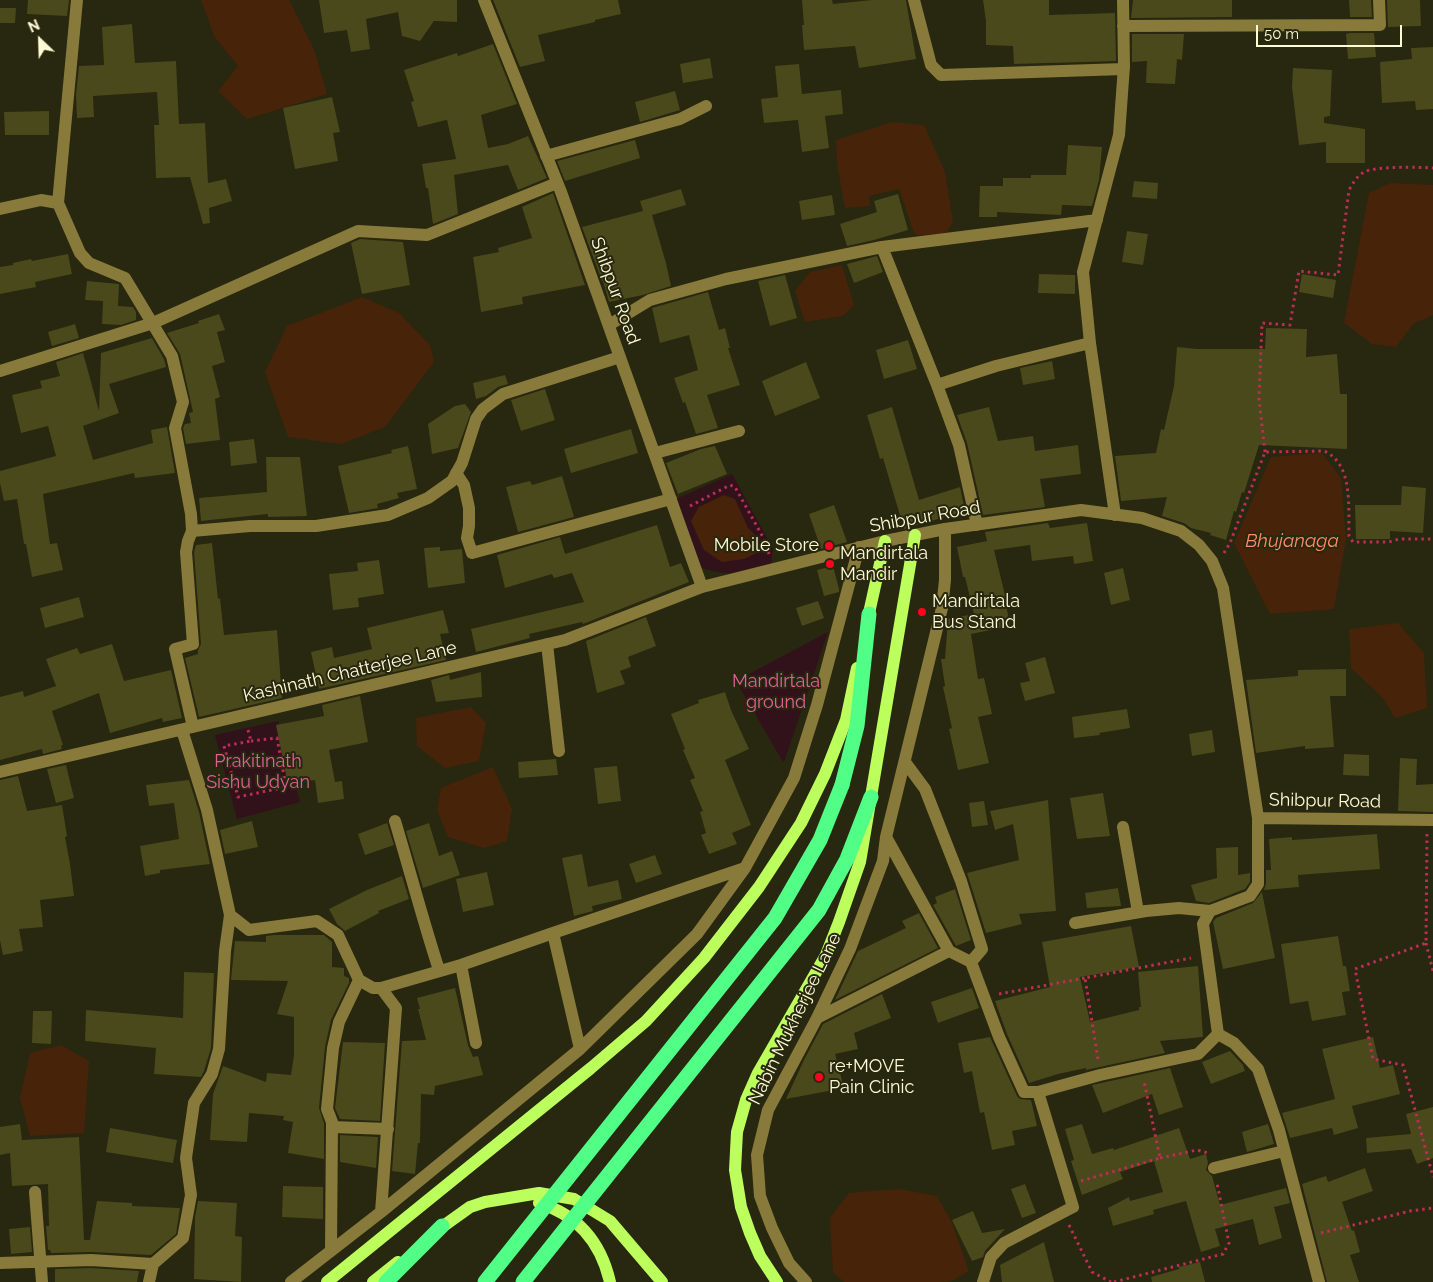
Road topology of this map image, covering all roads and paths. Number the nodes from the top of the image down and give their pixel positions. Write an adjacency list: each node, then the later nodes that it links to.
1 (77, 0): 12 (street)
2 (484, 0): 9 (street, Shibpur Road)
3 (914, 0): 7 (street)
4 (1123, 0): 6 (street)
5 (1379, 0): 6 (street)
6 (1124, 26): 7 (street)
7 (1124, 69): 14 (street)
8 (706, 106): 9 (street)
9 (546, 156): 11 (street, Shibpur Road)
10 (1433, 168): 23 (path)
11 (557, 183): 16 (street); 17 (street, Shibpur Road)
12 (58, 203): 13 (street); 16 (street)
13 (0, 209)
14 (1097, 220): 15 (street); 18 (street)
15 (882, 247): 17 (street); 21 (street)
16 (153, 323): 20 (street); 31 (street)
17 (609, 325): 19 (street, Shibpur Road)
18 (1090, 343): 21 (street); 28 (street)
19 (620, 357): 24 (street, Shibpur Road); 25 (street)
20 (0, 372)
21 (937, 385): 29 (street)
22 (740, 431): 24 (street)
23 (1265, 452): 33 (path); 36 (path)
24 (655, 453): 26 (street, Shibpur Road)
25 (456, 474): 26 (street); 31 (street)
26 (671, 499): 27 (street, Shibpur Road)
27 (676, 512): 37 (path); 38 (street, Shibpur Road)
28 (1115, 515): 29 (street, Shibpur Road); 36 (street, Shibpur Road)
29 (977, 525): 30 (street, Shibpur Road)
30 (945, 529): 32 (street, Shibpur Road); 45 (street, Nabin Mukherjee Lane)
31 (192, 531): 42 (street)
32 (915, 535): 34 (street, Shibpur Road); 47 (main road)
33 (1433, 539)
34 (885, 541): 35 (street, Shibpur Road); 39 (main road)
35 (859, 548): 37 (street, Shibpur Road); 53 (street)
36 (1212, 561): 48 (street, Shibpur Road)
37 (759, 572): 38 (street, Shibpur Road)
38 (702, 587): 40 (street, Kashinath Chatterjee Lane)
39 (869, 614): 99 (main road); 102 (highway, bridge)
40 (547, 644): 41 (street, Kashinath Chatterjee Lane); 44 (street)
41 (244, 715): 42 (street, Kashinath Chatterjee Lane); 43 (path)
42 (188, 728): 46 (street, Kashinath Chatterjee Lane); 56 (street)
43 (251, 741): 43 (path)
44 (559, 751)
45 (905, 762): 52 (street, Nabin Mukherjee Lane); 62 (street)
46 (0, 772)
47 (871, 797): 89 (highway, bridge); 106 (main road, bridge)
48 (1258, 818): 49 (street, Shibpur Road); 55 (street)
49 (1430, 820): 59 (path)
50 (395, 821): 64 (street)
51 (1123, 827): 54 (street)
52 (886, 837): 60 (street); 70 (street, Nabin Mukherjee Lane)
53 (745, 868): 58 (street); 73 (street)
54 (1138, 912): 55 (street); 57 (street)
55 (1210, 912): 61 (street)
56 (230, 915): 67 (street); 95 (street)
57 (1075, 923)
58 (553, 933): 63 (street); 73 (street)
59 (1426, 943): 65 (path); 82 (path)
60 (949, 951): 62 (street); 70 (street)
61 (1208, 955): 66 (path); 71 (street)
62 (971, 962): 69 (street)
63 (461, 964): 64 (street); 72 (street)
64 (439, 970): 68 (street)
65 (1433, 971)
66 (1084, 978): 69 (path); 75 (path)
67 (359, 980): 68 (street); 77 (street)
68 (381, 988): 78 (street)
69 (984, 996): 76 (street)
70 (818, 1018): 107 (street, Nabin Mukherjee Lane)
71 (1218, 1034): 74 (street); 79 (street)
72 (476, 1042)
73 (580, 1049): 87 (street)
74 (1141, 1066): 75 (street); 80 (path)
75 (1100, 1075): 76 (street)
76 (1038, 1092): 83 (street)
77 (332, 1127): 78 (street); 92 (street)
78 (388, 1129): 87 (street)
79 (1284, 1151): 81 (street); 91 (street)
80 (1160, 1158): 81 (path); 83 (path)
81 (1214, 1168): 109 (path)
82 (1433, 1177)
83 (1066, 1185): 88 (street)
84 (35, 1192): 93 (street)
85 (502, 1199): 89 (main road); 90 (main road); 105 (main road)
86 (1433, 1208): 91 (path)
87 (381, 1212): 92 (street)
88 (1059, 1214): 108 (street); 109 (path)
89 (573, 1220): 103 (highway, bridge); 104 (main road)
90 (442, 1226): 100 (main road); 101 (highway)
91 (1306, 1237): 110 (street)
92 (331, 1251): 98 (street)
93 (40, 1262): 94 (street); 95 (street); 96 (street)
94 (0, 1263)
95 (153, 1264): 97 (street)
96 (42, 1282)
97 (149, 1282)
98 (291, 1282)
99 (327, 1282)
100 (373, 1282)
101 (386, 1282)
102 (485, 1282)
103 (523, 1282)
104 (610, 1282)
105 (662, 1282)
106 (777, 1282)
107 (806, 1282)
108 (983, 1282)
109 (1113, 1282)
110 (1319, 1282)

